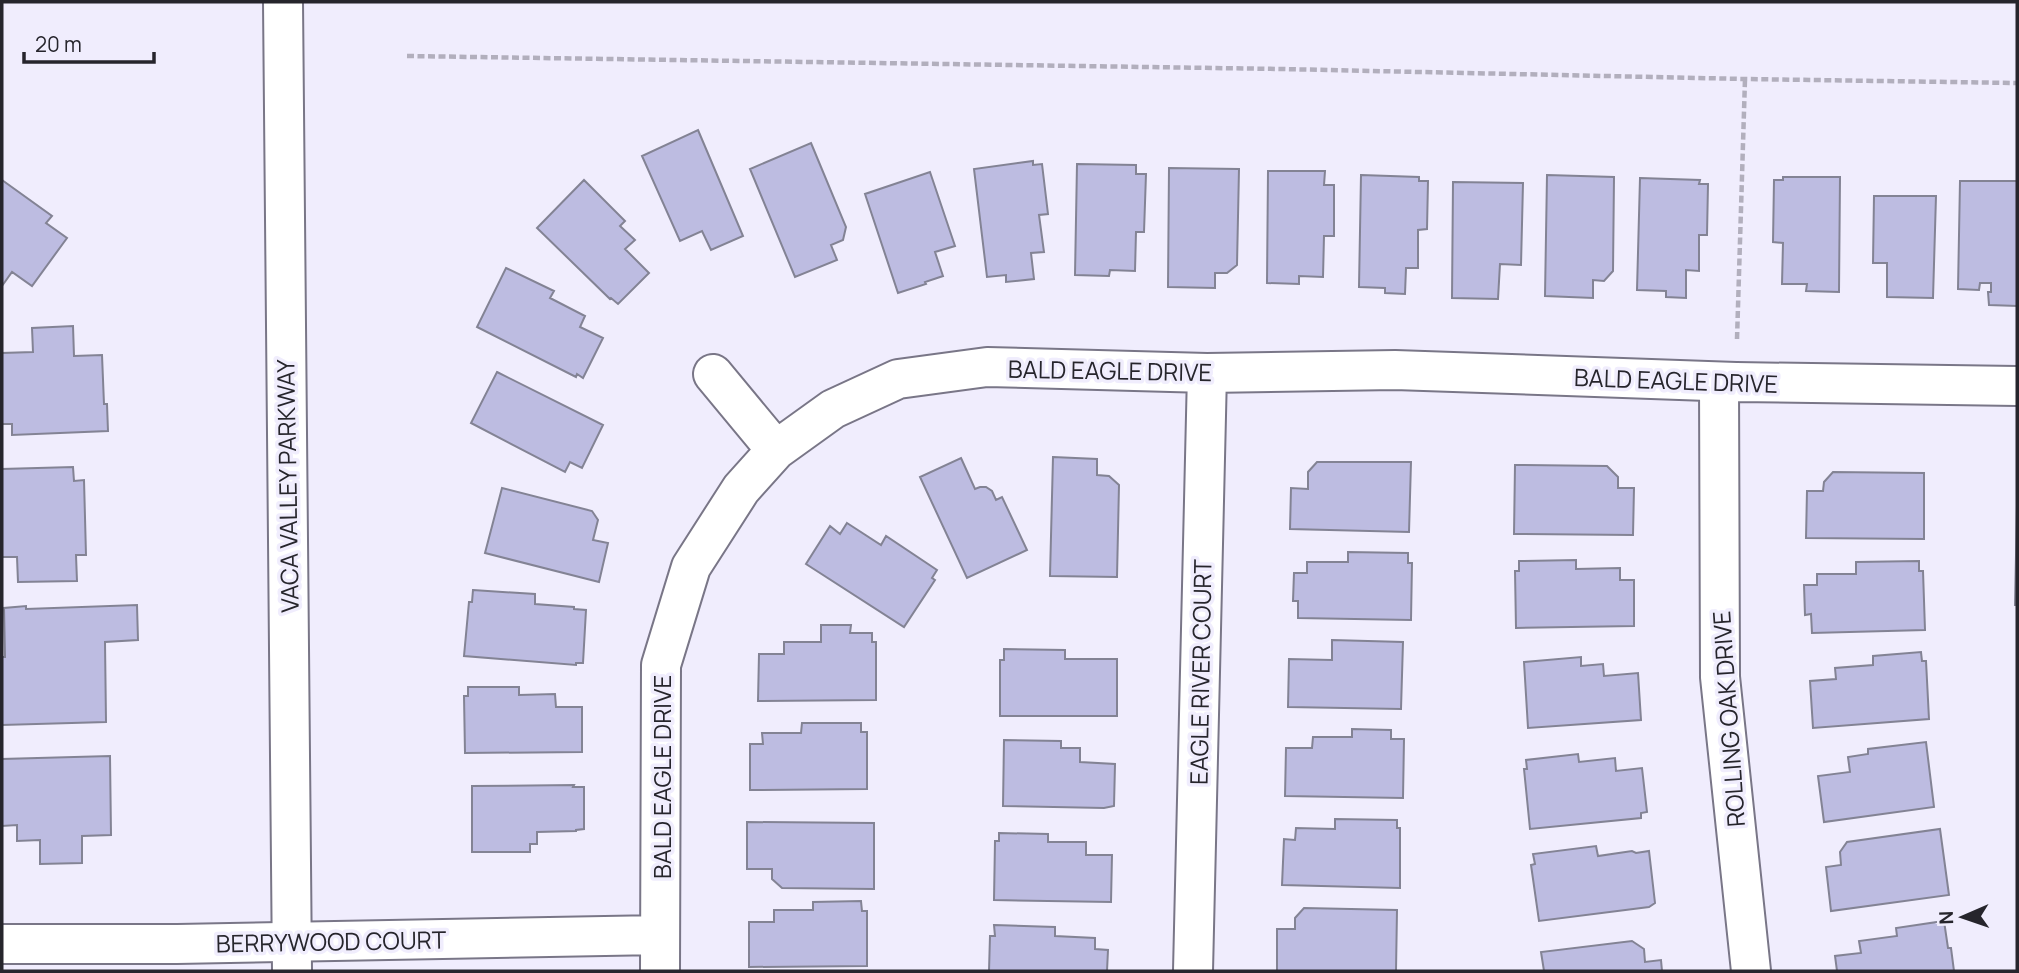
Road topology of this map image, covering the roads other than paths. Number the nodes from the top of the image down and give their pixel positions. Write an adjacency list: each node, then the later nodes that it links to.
1 (283, 2): 9 (street, VACA VALLEY PARKWAY)
2 (1207, 373): 4 (street, BALD EAGLE DRIVE); 6 (street, BALD EAGLE DRIVE); 10 (street, EAGLE RIVER COURT)
3 (713, 374): 6 (street)
4 (1727, 382): 5 (street, BALD EAGLE DRIVE); 11 (street, ROLLING OAK DRIVE)
5 (2017, 386)
6 (776, 450): 8 (street, BALD EAGLE DRIVE)
7 (2, 944): 9 (street, BERRYWOOD COURT)
8 (660, 953): 9 (street, BERRYWOOD COURT)
9 (291, 956)
10 (1193, 971)
11 (1751, 971)

